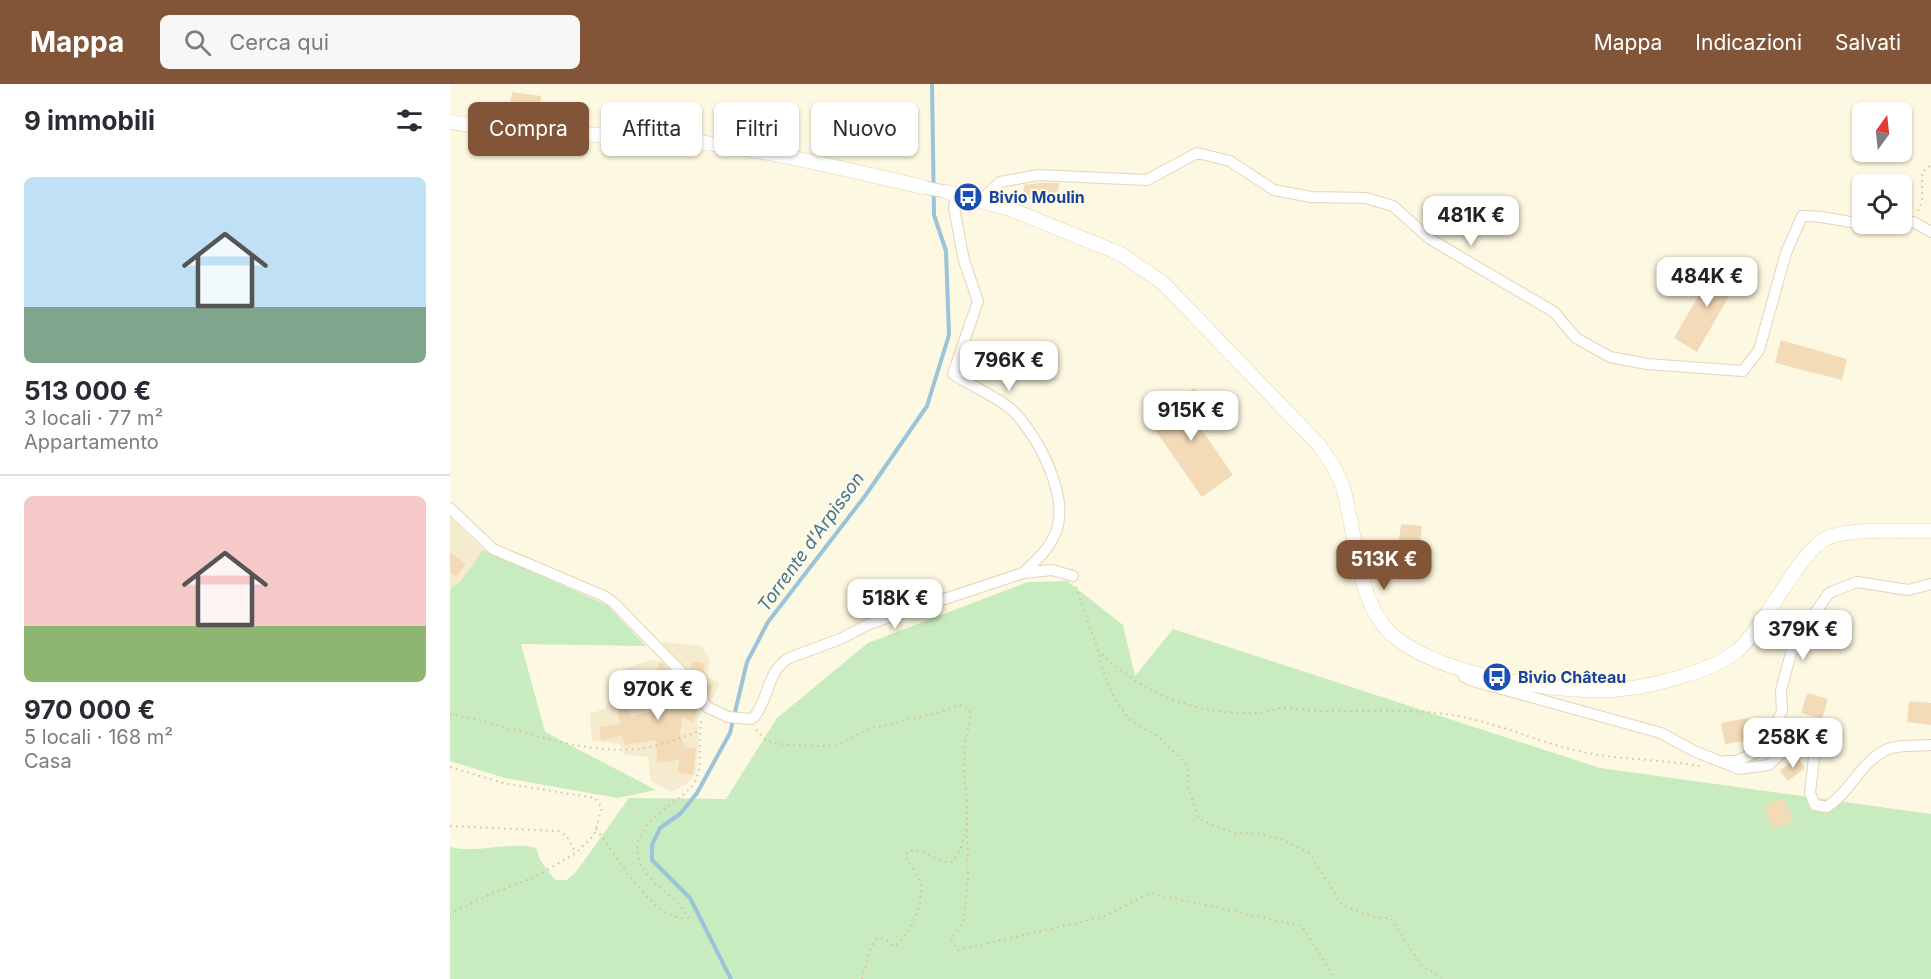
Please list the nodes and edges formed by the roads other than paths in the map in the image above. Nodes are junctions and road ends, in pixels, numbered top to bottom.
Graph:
1 (450, 122) edge
2 (923, 187) joint
3 (951, 193) junction
4 (981, 200) junction
5 (1852, 221) edge
6 (1912, 222) edge
7 (1931, 232) edge
8 (450, 508) edge
9 (1931, 531) edge
10 (1023, 573) junction
11 (1072, 576) road end
12 (1931, 584) edge
13 (1463, 670) junction
14 (1931, 745) edge
15 (1716, 760) junction

1 - 2 main road
2 - 3 street
3 - 4 main road
3 - 10 street
4 - 5 street
4 - 13 main road
6 - 7 street
8 - 10 street
9 - 13 main road
10 - 11 street
12 - 15 street
13 - 15 street
14 - 15 street

